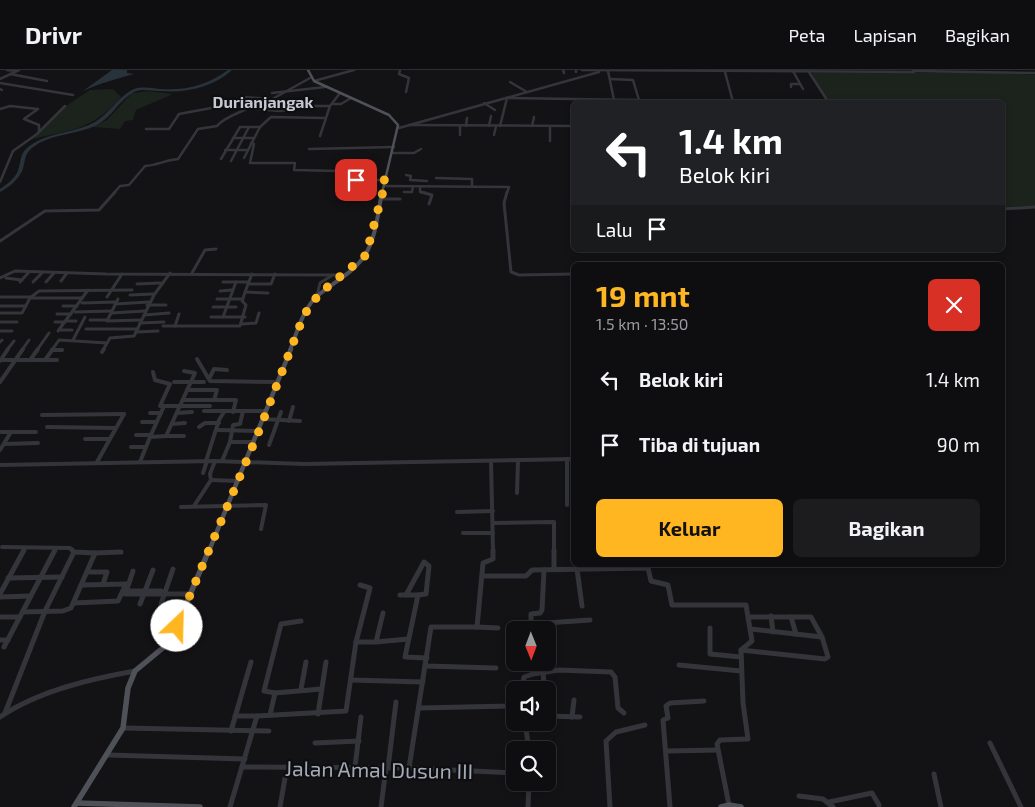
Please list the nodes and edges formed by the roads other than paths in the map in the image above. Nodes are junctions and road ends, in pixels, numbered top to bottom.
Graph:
1 (7, 70) edge
2 (308, 70) edge
3 (354, 70) edge
4 (400, 70) edge
5 (582, 70) edge
6 (595, 70) edge
7 (609, 70) edge
8 (623, 70) edge
9 (650, 70) edge
10 (17, 71) edge
11 (668, 71) edge
12 (701, 71) edge
13 (718, 71) edge
14 (793, 71) edge
15 (913, 71) edge
16 (726, 72) junction
17 (798, 72) junction
18 (809, 72) junction
19 (1028, 72) edge
20 (10, 74) junction
21 (1035, 74) edge
22 (310, 78) junction
23 (802, 78) dead end
24 (0, 79) edge
25 (573, 79) junction
26 (610, 79) junction
27 (46, 81) dead end
28 (314, 81) junction
29 (510, 82) dead end
30 (574, 83) dead end
31 (800, 84) junction
32 (325, 87) junction
33 (791, 87) dead end
34 (803, 89) dead end
35 (406, 92) dead end
36 (527, 92) junction
37 (272, 93) dead end
38 (282, 93) junction
39 (340, 94) junction
40 (73, 95) dead end
41 (242, 97) dead end
42 (351, 98) junction
43 (502, 98) junction
44 (507, 98) junction
45 (270, 99) junction
46 (574, 100) edge
47 (614, 100) edge
48 (639, 100) edge
49 (733, 100) edge
50 (827, 100) edge
51 (484, 103) junction
52 (333, 104) junction
53 (65, 106) dead end
54 (330, 106) junction
55 (0, 109) edge
56 (249, 109) junction
57 (495, 110) dead end
58 (491, 116) dead end
59 (534, 117) dead end
60 (324, 118) junction
61 (467, 118) dead end
62 (481, 121) dead end
63 (406, 125) junction
64 (460, 126) junction
65 (466, 126) junction
66 (480, 126) junction
67 (489, 126) junction
68 (498, 126) junction
69 (532, 126) junction
70 (550, 126) junction
71 (571, 126) edge
72 (249, 127) junction
73 (260, 127) junction
74 (399, 128) junction
75 (146, 129) dead end
76 (40, 131) junction
77 (460, 135) dead end
78 (494, 135) dead end
79 (320, 136) dead end
80 (233, 138) junction
81 (243, 138) junction
82 (254, 138) junction
83 (550, 141) dead end
84 (251, 143) junction
85 (394, 147) junction
86 (309, 149) dead end
87 (226, 150) junction
88 (236, 150) junction
89 (248, 150) junction
90 (421, 150) dead end
91 (392, 153) junction
92 (244, 158) dead end
93 (221, 159) dead end
94 (231, 161) dead end
95 (406, 175) dead end
96 (436, 178) dead end
97 (386, 180) junction
98 (417, 180) junction
99 (427, 181) dead end
100 (0, 182) edge
101 (384, 186) junction
102 (414, 186) junction
103 (420, 186) junction
104 (472, 186) junction
105 (404, 192) dead end
106 (400, 199) dead end
107 (381, 200) junction
108 (429, 204) dead end
109 (1035, 207) edge
110 (1005, 209) edge
111 (0, 241) edge
112 (216, 249) dead end
113 (29, 272) junction
114 (42, 273) junction
115 (54, 273) junction
116 (67, 273) junction
117 (192, 273) junction
118 (122, 274) junction
119 (170, 274) junction
120 (252, 274) junction
121 (275, 274) junction
122 (571, 274) edge
123 (335, 275) junction
124 (342, 275) junction
125 (2, 277) edge
126 (61, 281) dead end
127 (33, 282) dead end
128 (46, 282) dead end
129 (223, 282) dead end
130 (236, 282) junction
131 (160, 283) junction
132 (249, 283) junction
133 (137, 284) dead end
134 (271, 284) junction
135 (88, 290) junction
136 (99, 290) junction
137 (110, 290) junction
138 (123, 290) junction
139 (132, 290) dead end
140 (220, 290) dead end
141 (232, 290) junction
142 (245, 292) junction
143 (153, 294) junction
144 (130, 295) dead end
145 (95, 296) dead end
146 (107, 296) dead end
147 (317, 296) junction
148 (0, 297) edge
149 (31, 297) junction
150 (217, 298) dead end
151 (229, 298) junction
152 (242, 299) junction
153 (82, 300) junction
154 (117, 300) junction
155 (148, 304) junction
156 (166, 305) dead end
157 (0, 306) edge
158 (26, 306) junction
159 (64, 306) dead end
160 (76, 306) junction
161 (213, 307) dead end
162 (225, 307) junction
163 (236, 307) dead end
164 (112, 312) junction
165 (169, 312) dead end
166 (0, 313) edge
167 (73, 313) junction
168 (144, 313) junction
169 (259, 313) dead end
170 (57, 314) dead end
171 (179, 314) dead end
172 (223, 316) junction
173 (245, 316) junction
174 (85, 317) dead end
175 (211, 317) dead end
176 (90, 320) dead end
177 (108, 320) junction
178 (65, 321) junction
179 (76, 321) dead end
180 (141, 321) junction
181 (0, 322) edge
182 (17, 322) dead end
183 (55, 322) dead end
184 (164, 324) joint
185 (242, 324) junction
186 (175, 326) junction
187 (86, 329) dead end
188 (72, 330) dead end
189 (137, 330) junction
190 (158, 330) dead end
191 (0, 331) edge
192 (12, 331) dead end
193 (50, 333) dead end
194 (29, 340) dead end
195 (73, 340) junction
196 (14, 341) dead end
197 (107, 343) junction
198 (52, 350) junction
199 (62, 350) dead end
200 (102, 352) dead end
201 (197, 359) dead end
202 (0, 360) edge
203 (15, 360) junction
204 (30, 360) junction
205 (45, 360) junction
206 (57, 360) dead end
207 (227, 370) dead end
208 (153, 372) dead end
209 (184, 372) dead end
210 (209, 379) junction
211 (0, 382) edge
212 (174, 382) dead end
213 (190, 382) junction
214 (204, 382) dead end
215 (277, 382) junction
216 (188, 390) junction
217 (183, 400) junction
218 (214, 400) junction
219 (164, 406) junction
220 (180, 406) junction
221 (210, 406) dead end
222 (293, 407) dead end
223 (243, 411) junction
224 (161, 412) junction
225 (192, 412) dead end
226 (204, 412) dead end
227 (224, 412) junction
228 (233, 412) junction
229 (266, 412) junction
230 (281, 412) dead end
231 (150, 413) dead end
232 (177, 413) junction
233 (42, 415) dead end
234 (263, 420) junction
235 (277, 420) junction
236 (289, 421) junction
237 (300, 421) dead end
238 (142, 422) dead end
239 (156, 422) junction
240 (186, 423) dead end
241 (219, 423) junction
242 (172, 424) junction
243 (47, 427) dead end
244 (199, 427) dead end
245 (115, 428) junction
246 (218, 430) junction
247 (231, 431) junction
248 (259, 431) junction
249 (0, 432) edge
250 (11, 432) junction
251 (36, 432) dead end
252 (136, 435) dead end
253 (151, 436) junction
254 (166, 436) junction
255 (184, 436) dead end
256 (85, 439) dead end
257 (109, 439) junction
258 (230, 442) junction
259 (254, 442) junction
260 (38, 443) dead end
261 (4, 444) junction
262 (270, 445) dead end
263 (131, 447) dead end
264 (145, 447) junction
265 (0, 450) edge
266 (567, 459) junction
267 (571, 459) edge
268 (518, 460) junction
269 (206, 461) junction
270 (215, 461) junction
271 (491, 461) junction
272 (97, 462) junction
273 (140, 462) junction
274 (222, 462) junction
275 (246, 463) junction
276 (0, 465) edge
277 (202, 474) dead end
278 (567, 476) junction
279 (571, 476) edge
280 (211, 480) junction
281 (238, 481) junction
282 (517, 493) dead end
283 (567, 505) dead end
284 (181, 506) dead end
285 (194, 506) junction
286 (227, 506) junction
287 (493, 511) junction
288 (457, 512) dead end
289 (493, 523) junction
290 (262, 529) dead end
291 (463, 533) dead end
292 (493, 533) junction
293 (2, 547) dead end
294 (25, 548) junction
295 (55, 549) junction
296 (74, 552) junction
297 (121, 552) dead end
298 (95, 553) junction
299 (578, 568) edge
300 (554, 569) junction
301 (154, 570) dead end
302 (173, 570) dead end
303 (544, 570) junction
304 (133, 571) dead end
305 (87, 572) junction
306 (483, 576) junction
307 (40, 577) junction
308 (62, 577) junction
309 (8, 578) junction
310 (103, 584) junction
311 (82, 585) junction
312 (360, 585) dead end
313 (125, 592) junction
314 (145, 592) junction
315 (166, 592) junction
316 (192, 592) junction
317 (418, 595) junction
318 (0, 596) edge
319 (30, 596) junction
320 (122, 600) dead end
321 (74, 603) junction
322 (140, 604) dead end
323 (161, 604) dead end
324 (582, 606) dead end
325 (45, 611) junction
326 (24, 612) junction
327 (383, 613) dead end
328 (771, 616) junction
329 (0, 617) edge
330 (20, 617) junction
331 (749, 617) junction
332 (791, 617) junction
333 (590, 620) dead end
334 (301, 621) dead end
335 (531, 621) edge
336 (556, 624) edge
337 (477, 627) junction
338 (498, 628) dead end
339 (710, 628) dead end
340 (751, 629) junction
341 (773, 632) junction
342 (796, 634) junction
343 (822, 637) junction
344 (408, 639) junction
345 (0, 640) edge
346 (8, 640) junction
347 (356, 642) junction
348 (376, 642) junction
349 (4, 647) dead end
350 (741, 650) junction
351 (741, 657) junction
352 (427, 658) junction
353 (251, 662) dead end
354 (306, 662) dead end
355 (326, 662) dead end
356 (679, 665) dead end
357 (425, 666) junction
358 (496, 668) dead end
359 (135, 671) junction
360 (741, 671) junction
361 (543, 672) junction
362 (533, 674) joint
363 (351, 680) junction
364 (523, 681) edge
365 (544, 681) edge
366 (423, 682) junction
367 (301, 689) junction
368 (321, 689) junction
369 (275, 693) junction
370 (574, 700) dead end
371 (704, 701) dead end
372 (396, 702) dead end
373 (506, 706) edge
374 (419, 708) junction
375 (624, 713) dead end
376 (318, 714) junction
377 (2, 715) edge
378 (270, 715) junction
379 (235, 716) junction
380 (256, 716) junction
381 (556, 716) edge
382 (361, 717) dead end
383 (572, 717) junction
384 (580, 717) dead end
385 (645, 725) dead end
386 (123, 728) junction
387 (231, 731) junction
388 (253, 731) junction
389 (269, 731) dead end
390 (359, 741) junction
391 (316, 743) dead end
392 (990, 743) dead end
393 (718, 750) junction
394 (667, 751) junction
395 (108, 755) junction
396 (245, 759) junction
397 (242, 767) junction
398 (355, 767) junction
399 (387, 768) junction
400 (410, 768) junction
401 (506, 773) edge
402 (934, 774) dead end
403 (285, 778) dead end
404 (529, 791) edge
405 (799, 796) dead end
406 (76, 805) edge
407 (831, 805) edge
408 (879, 805) dead end
409 (725, 806) edge
410 (200, 807) edge
411 (230, 807) edge
412 (280, 807) edge
413 (382, 807) edge
414 (528, 807) edge
415 (610, 807) edge
416 (670, 807) edge
417 (741, 807) edge
418 (941, 807) edge
419 (1021, 807) edge

1 - 10 street
2 - 22 main road
3 - 28 street
4 - 35 street
5 - 6 street
6 - 7 street
7 - 8 street
7 - 25 street
7 - 26 street
8 - 9 street
9 - 11 street
10 - 20 street
11 - 12 street
12 - 13 street
13 - 16 street
14 - 16 street
14 - 17 street
14 - 31 street
15 - 18 street
15 - 19 street
16 - 49 street
17 - 18 street
17 - 23 street
18 - 50 street
19 - 21 street
20 - 24 street
20 - 27 street
22 - 28 main road
22 - 38 street
24 - 40 street
25 - 30 street
25 - 36 street
26 - 47 street
26 - 48 street
28 - 32 main road
29 - 36 street
31 - 33 street
31 - 34 street
32 - 38 street
32 - 39 main road
36 - 43 street
37 - 38 street
38 - 45 street
39 - 42 main road
39 - 52 street
41 - 45 street
42 - 52 street
42 - 74 main road
43 - 44 street
43 - 51 street
44 - 46 street
44 - 68 street
45 - 56 street
51 - 57 street
51 - 63 street
52 - 54 street
53 - 76 street
54 - 56 street
54 - 60 street
55 - 76 street
56 - 75 street
56 - 111 street
58 - 67 street
59 - 69 street
60 - 73 street
60 - 79 street
61 - 65 street
62 - 66 street
63 - 64 street
63 - 74 street
64 - 65 street
64 - 77 street
65 - 66 street
66 - 67 street
67 - 68 street
68 - 69 street
68 - 78 street
69 - 70 street
70 - 71 street
70 - 83 street
72 - 73 street
72 - 80 street
72 - 81 street
73 - 82 street
74 - 85 main road
76 - 100 street
80 - 81 street
80 - 87 street
81 - 82 street
81 - 88 street
82 - 84 street
84 - 89 street
84 - 97 street
85 - 86 street
85 - 91 main road
87 - 88 street
87 - 93 street
88 - 89 street
88 - 94 street
89 - 92 street
90 - 91 street
91 - 97 main road
95 - 98 street
96 - 104 street
97 - 101 main road
98 - 99 street
98 - 102 street
101 - 102 street
101 - 107 main road
102 - 103 street
102 - 105 street
103 - 104 street
103 - 108 street
104 - 122 street
106 - 107 street
107 - 124 main road
109 - 110 street
112 - 117 street
113 - 114 street
113 - 125 street
113 - 125 street
114 - 115 street
114 - 127 street
115 - 116 street
115 - 128 street
116 - 118 street
116 - 126 street
117 - 119 street
117 - 120 street
118 - 119 street
118 - 137 street
119 - 131 street
120 - 121 street
120 - 132 street
121 - 123 street
121 - 134 street
123 - 124 street
123 - 147 street
124 - 147 main road
129 - 130 street
130 - 132 street
130 - 141 street
131 - 133 street
131 - 143 street
132 - 134 street
132 - 142 street
134 - 142 street
135 - 136 street
135 - 149 street
135 - 153 street
136 - 137 street
136 - 145 street
137 - 138 street
137 - 146 street
138 - 139 street
138 - 154 street
140 - 141 street
141 - 151 street
142 - 152 street
143 - 144 street
143 - 155 street
147 - 215 main road
148 - 149 street
149 - 153 street
149 - 158 street
150 - 151 street
151 - 152 street
151 - 162 street
152 - 173 street
153 - 154 street
153 - 160 street
154 - 155 street
154 - 164 street
155 - 156 street
155 - 168 street
157 - 158 street
158 - 166 street
159 - 160 street
160 - 167 street
161 - 162 street
162 - 163 street
162 - 172 street
164 - 167 street
164 - 168 street
164 - 177 street
165 - 168 street
167 - 170 street
167 - 178 street
168 - 180 street
169 - 185 street
171 - 186 street
172 - 173 street
172 - 175 street
173 - 185 street
174 - 195 street
176 - 177 street
177 - 180 street
178 - 179 street
178 - 183 street
178 - 188 street
180 - 184 street
180 - 189 street
181 - 182 street
184 - 186 street
185 - 186 street
187 - 189 street
189 - 190 street
189 - 197 street
191 - 192 street
193 - 204 street
194 - 203 street
195 - 197 street
195 - 198 street
196 - 202 street
197 - 200 street
198 - 199 street
198 - 205 street
201 - 210 street
202 - 203 street
203 - 204 street
203 - 211 street
204 - 205 street
205 - 206 street
207 - 210 street
208 - 219 street
209 - 213 street
210 - 215 street
212 - 213 street
213 - 214 street
213 - 216 street
215 - 229 main road
216 - 217 street
216 - 218 street
217 - 218 street
217 - 220 street
218 - 228 street
219 - 220 street
219 - 224 street
220 - 221 street
220 - 232 street
222 - 236 street
223 - 228 street
223 - 229 street
223 - 247 street
224 - 231 street
224 - 239 street
225 - 232 street
226 - 227 street
227 - 228 street
227 - 241 street
229 - 234 main road
230 - 235 street
232 - 242 street
233 - 245 street
234 - 235 street
234 - 248 main road
235 - 236 street
235 - 262 street
236 - 237 street
238 - 239 street
239 - 253 street
240 - 242 street
241 - 244 street
241 - 246 street
242 - 254 street
243 - 245 street
245 - 257 street
246 - 247 street
246 - 269 street
247 - 248 street
247 - 258 street
248 - 259 main road
249 - 250 street
250 - 251 street
250 - 261 street
252 - 253 street
253 - 254 street
253 - 264 street
254 - 255 street
256 - 257 street
257 - 272 street
258 - 259 street
258 - 274 street
259 - 275 main road
260 - 261 street
261 - 265 street
263 - 264 street
264 - 273 street
266 - 267 street
266 - 268 street
266 - 278 street
268 - 271 street
268 - 282 street
269 - 270 street
269 - 273 street
269 - 277 street
270 - 274 street
270 - 280 street
271 - 275 street
271 - 287 street
272 - 273 street
272 - 276 street
274 - 275 street
275 - 281 main road
278 - 279 street
278 - 283 street
280 - 281 street
280 - 285 street
281 - 286 main road
284 - 285 street
285 - 286 street
286 - 290 street
286 - 316 main road
287 - 288 street
287 - 289 street
289 - 292 street
289 - 300 street
291 - 292 street
292 - 306 street
293 - 294 street
294 - 295 street
294 - 309 street
295 - 296 street
295 - 307 street
296 - 298 street
296 - 308 street
297 - 298 street
298 - 305 street
299 - 300 street
299 - 324 street
299 - 331 street
300 - 303 street
301 - 314 street
302 - 315 street
303 - 306 street
303 - 335 street
304 - 313 street
305 - 310 street
305 - 311 street
306 - 337 street
307 - 308 street
307 - 309 street
307 - 319 street
308 - 325 street
309 - 318 street
310 - 311 street
310 - 321 street
311 - 321 street
312 - 347 street
313 - 314 street
313 - 320 street
314 - 315 street
314 - 322 street
315 - 316 street
315 - 323 street
316 - 359 main road
317 - 317 street
317 - 344 street
318 - 319 street
319 - 326 street
321 - 325 street
325 - 326 street
325 - 377 street
326 - 330 street
327 - 348 street
328 - 331 street
328 - 332 street
328 - 341 street
329 - 330 street
330 - 346 street
331 - 340 street
332 - 342 street
332 - 343 street
333 - 336 street
334 - 369 street
337 - 338 street
337 - 352 street
339 - 351 street
340 - 341 street
340 - 350 street
341 - 342 street
342 - 343 street
343 - 350 street
344 - 348 street
344 - 352 street
345 - 346 street
346 - 349 street
347 - 348 street
347 - 363 street
350 - 351 street
351 - 360 street
352 - 357 street
353 - 379 street
354 - 367 street
355 - 368 street
356 - 360 street
357 - 358 street
357 - 366 street
359 - 377 street
359 - 386 main road
360 - 393 street
361 - 362 street
361 - 365 street
361 - 375 street
362 - 364 street
363 - 366 street
363 - 376 street
366 - 374 street
367 - 368 street
367 - 369 street
368 - 376 street
369 - 378 street
370 - 383 street
371 - 394 street
372 - 399 street
373 - 374 street
374 - 400 street
376 - 378 street
378 - 380 street
379 - 380 street
379 - 387 street
380 - 388 street
381 - 383 street
382 - 390 street
383 - 384 street
385 - 415 street
386 - 387 street
386 - 395 main road
387 - 388 street
388 - 389 street
388 - 396 street
390 - 391 street
390 - 398 street
392 - 419 street
393 - 394 street
393 - 409 street
394 - 416 street
395 - 396 street
395 - 406 main road
396 - 397 street
397 - 398 street, Jalan Amal Dusun III
397 - 411 street
398 - 399 street, Jalan Amal Dusun III
399 - 400 street, Jalan Amal Dusun III
399 - 413 street
400 - 401 street, Jalan Amal Dusun III
402 - 418 street
403 - 412 street
404 - 414 street
405 - 407 street
406 - 410 main road
407 - 408 street
409 - 417 main road

